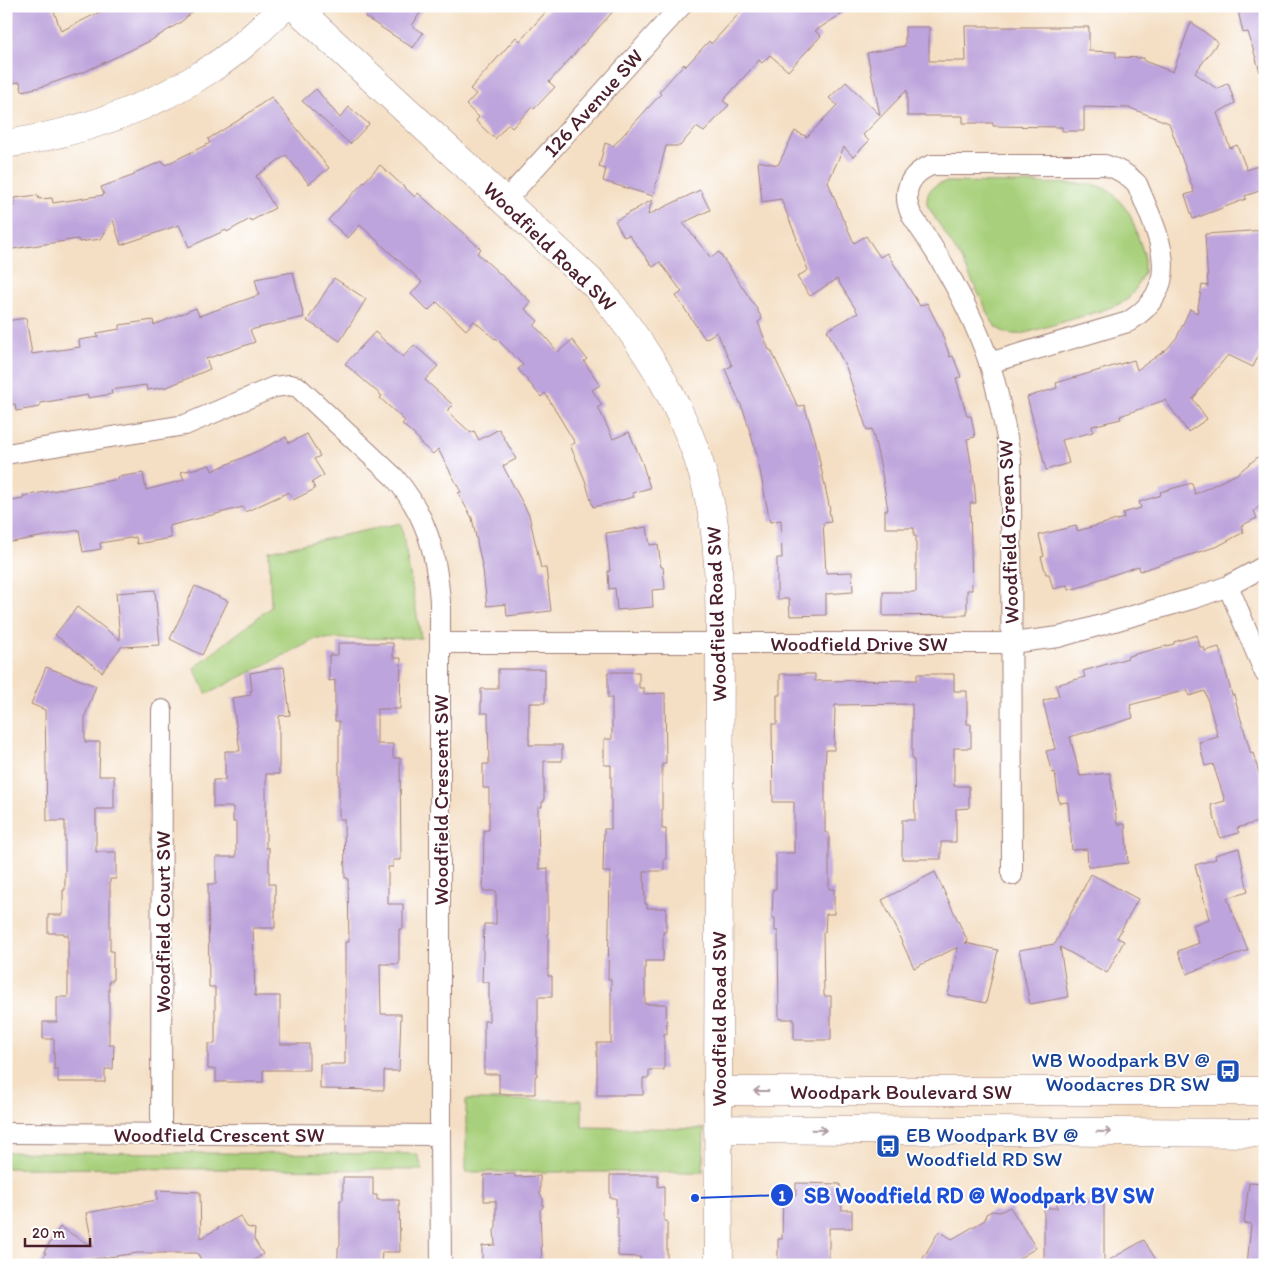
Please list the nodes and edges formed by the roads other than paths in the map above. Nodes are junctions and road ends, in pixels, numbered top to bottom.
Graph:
1 (285, 6) edge
2 (294, 6) edge
3 (681, 6) edge
4 (6, 144) edge
5 (505, 200) junction
6 (989, 362) junction
7 (6, 454) edge
8 (1265, 566) edge
9 (1228, 586) junction
10 (720, 642) junction
11 (440, 643) junction
12 (1011, 643) junction
13 (1265, 673) edge
14 (162, 710) dead end
15 (1012, 874) dead end
16 (1265, 1091) edge
17 (718, 1092) junction
18 (718, 1129) junction
19 (6, 1133) edge
20 (161, 1134) junction
21 (440, 1135) junction
22 (1261, 1136) edge
23 (441, 1265) edge
24 (719, 1265) edge

1 - 4 street
2 - 5 street, Woodfield Road SW
3 - 5 street, 126 Avenue SW
5 - 10 street, Woodfield Road SW
6 - 6 street, Woodfield Green SW
6 - 12 street, Woodfield Green SW
7 - 11 street, Woodfield Crescent SW
8 - 9 street, Woodfield Drive SW
9 - 12 street, Woodfield Drive SW
9 - 13 street
10 - 11 street, Woodfield Drive SW
10 - 12 street, Woodfield Drive SW
10 - 17 street, Woodfield Road SW
11 - 21 street, Woodfield Crescent SW
12 - 15 street, Woodfield Green SW
14 - 20 street, Woodfield Court SW
16 -> 17 street, Woodpark Boulevard SW
17 - 18 street, Woodfield Road SW
18 -> 22 street, Woodpark Boulevard SW
18 - 24 street, Woodfield Road SW
19 - 20 street, Woodfield Crescent SW
20 - 21 street, Woodfield Crescent SW
21 - 23 street

